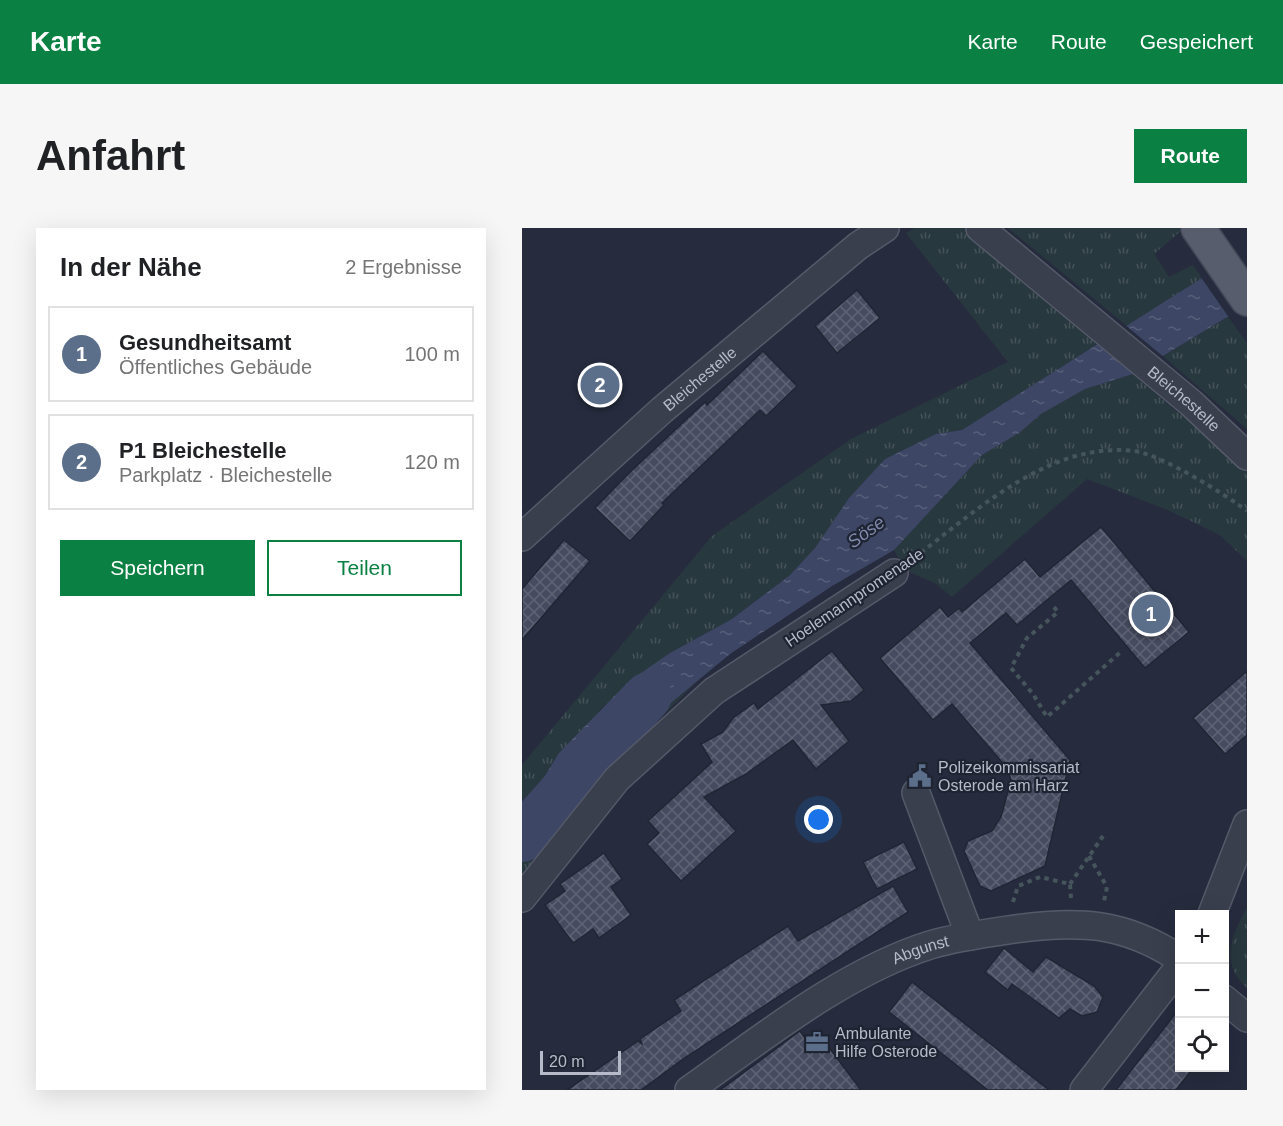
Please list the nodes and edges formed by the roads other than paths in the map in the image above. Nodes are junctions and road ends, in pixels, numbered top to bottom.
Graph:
1 (885, 228) edge
2 (980, 228) edge
3 (1198, 228) edge
4 (1247, 299) edge
5 (1247, 456) edge
6 (522, 537) edge
7 (894, 573) road end
8 (916, 793) dead end
9 (1247, 824) edge
10 (522, 898) edge
11 (1214, 910) edge
12 (970, 936) junction
13 (1175, 957) edge
14 (1175, 971) edge
15 (1229, 1003) edge
16 (1247, 1018) edge
17 (688, 1090) edge
18 (1084, 1090) edge

1 - 6 street, Bleichestelle
2 - 5 street, Bleichestelle
3 - 4 main road
7 - 10 street, Hoelemannpromenade
8 - 12 street
9 - 11 street
12 - 13 street, Abgunst
12 - 17 street, Abgunst
14 - 18 street
15 - 16 street

